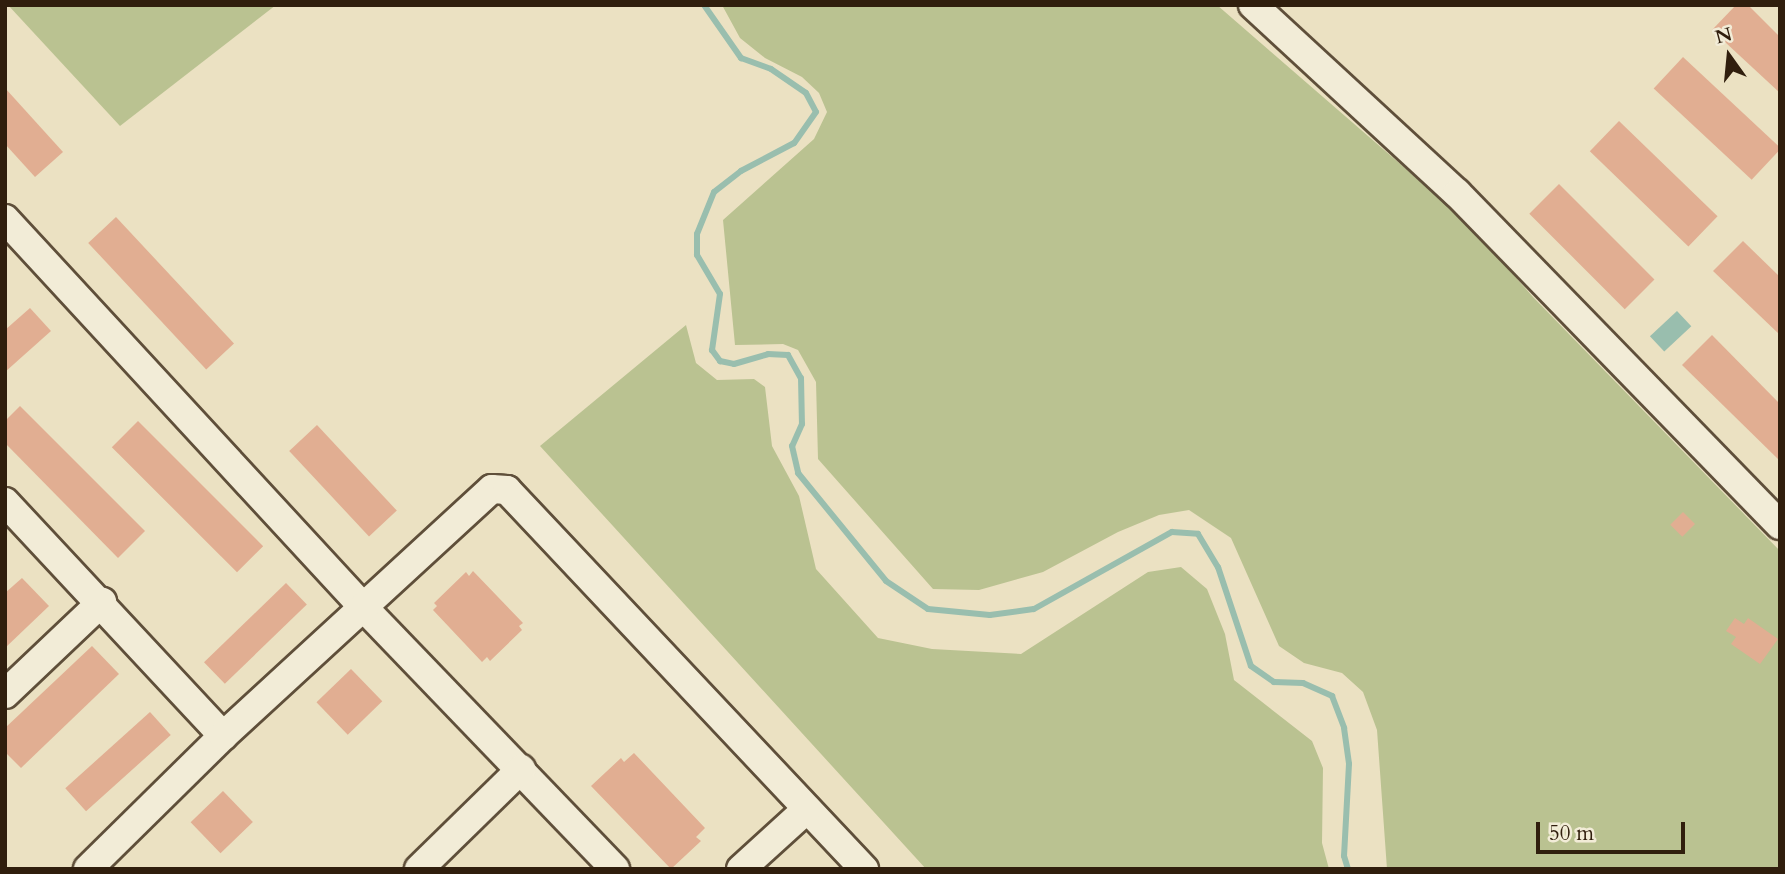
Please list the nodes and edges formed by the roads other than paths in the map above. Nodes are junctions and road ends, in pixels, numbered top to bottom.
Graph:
1 (1254, 5) edge
2 (6, 221) edge
3 (5, 502) edge
4 (1780, 525) edge
5 (102, 602) junction
6 (364, 608) junction
7 (5, 694) edge
8 (223, 736) junction
9 (520, 768) junction
10 (807, 809) junction
11 (88, 869) edge
12 (419, 869) edge
13 (615, 869) edge
14 (741, 869) edge
15 (864, 869) edge

1 - 4 street
2 - 6 street
3 - 5 street
5 - 7 street
5 - 8 street
6 - 8 street
6 - 9 street
6 - 10 street
8 - 11 street
9 - 12 street
9 - 13 street
10 - 14 street
10 - 15 street

